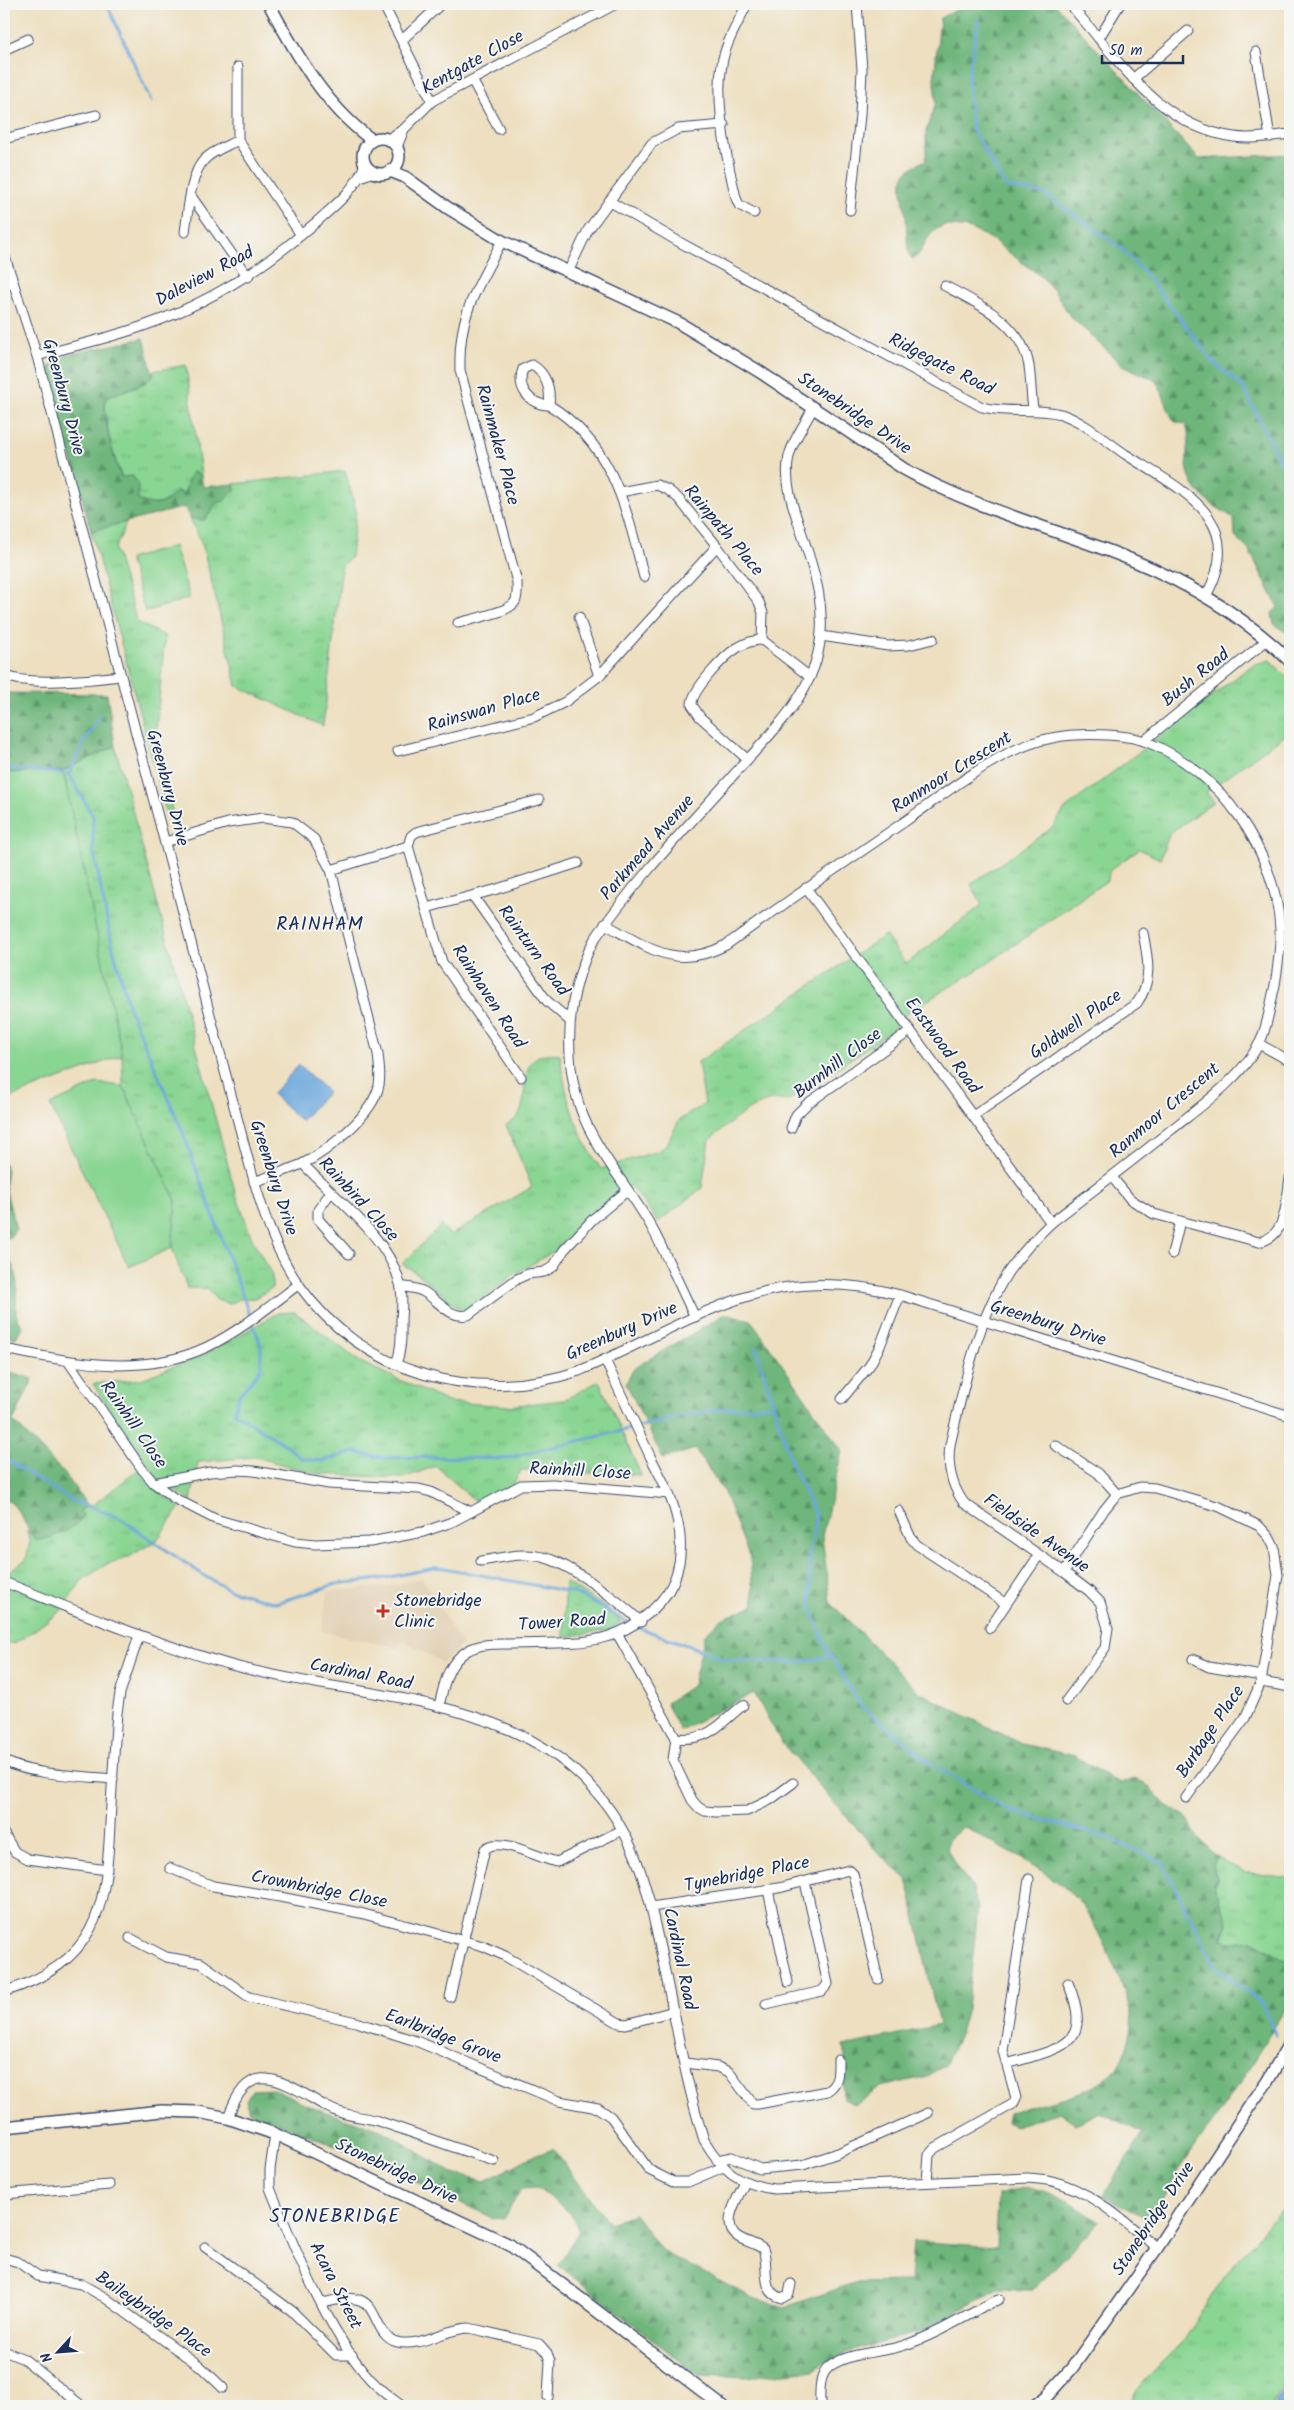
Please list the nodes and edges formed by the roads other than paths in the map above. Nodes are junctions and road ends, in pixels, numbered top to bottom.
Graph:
1 (269, 4) edge
2 (383, 4) edge
3 (441, 4) edge
4 (616, 4) edge
5 (746, 4) edge
6 (857, 4) edge
7 (1070, 4) edge
8 (1120, 4) edge
9 (1188, 31) dead end
10 (1099, 38) junction
11 (28, 39) dead end
12 (402, 40) junction
13 (4, 50) edge
14 (1256, 52) dead end
15 (238, 67) dead end
16 (1133, 79) junction
17 (472, 80) junction
18 (432, 100) junction
19 (96, 115) dead end
20 (724, 125) junction
21 (499, 128) dead end
22 (1290, 134) edge
23 (1270, 137) junction
24 (4, 139) edge
25 (238, 140) junction
26 (392, 143) junction
27 (368, 144) junction
28 (393, 167) junction
29 (369, 168) junction
30 (190, 196) junction
31 (609, 201) junction
32 (850, 210) dead end
33 (754, 213) dead end
34 (185, 232) dead end
35 (301, 235) junction
36 (502, 241) junction
37 (4, 254) edge
38 (568, 272) junction
39 (248, 277) junction
40 (14, 281) junction
41 (945, 286) dead end
42 (4, 288) edge
43 (37, 356) junction
44 (549, 405) junction
45 (813, 408) junction
46 (1033, 409) junction
47 (620, 492) junction
48 (717, 546) junction
49 (644, 577) dead end
50 (1206, 596) junction
51 (580, 617) dead end
52 (458, 623) dead end
53 (821, 636) junction
54 (932, 639) dead end
55 (762, 640) junction
56 (1267, 640) junction
57 (1290, 661) edge
58 (4, 674) edge
59 (120, 676) junction
60 (599, 676) junction
61 (810, 677) junction
62 (1144, 741) junction
63 (398, 752) dead end
64 (748, 759) junction
65 (538, 800) dead end
66 (165, 842) junction
67 (408, 846) junction
68 (578, 863) dead end
69 (331, 870) junction
70 (806, 888) junction
71 (473, 896) junction
72 (426, 908) junction
73 (605, 924) junction
74 (1142, 933) dead end
75 (570, 1021) junction
76 (910, 1031) junction
77 (1260, 1044) junction
78 (1290, 1061) edge
79 (521, 1078) dead end
80 (973, 1116) junction
81 (791, 1128) dead end
82 (303, 1164) junction
83 (1112, 1177) junction
84 (1290, 1178) edge
85 (254, 1182) junction
86 (628, 1190) junction
87 (331, 1192) junction
88 (1180, 1221) junction
89 (1051, 1223) junction
90 (349, 1254) dead end
91 (1172, 1254) dead end
92 (298, 1284) junction
93 (401, 1286) junction
94 (900, 1294) junction
95 (695, 1317) junction
96 (984, 1321) junction
97 (4, 1350) edge
98 (605, 1360) junction
99 (68, 1361) junction
100 (396, 1364) junction
101 (842, 1399) dead end
102 (1290, 1416) edge
103 (1055, 1445) dead end
104 (154, 1483) junction
105 (669, 1494) junction
106 (1118, 1494) junction
107 (899, 1511) dead end
108 (471, 1512) junction
109 (1039, 1555) junction
110 (481, 1561) dead end
111 (1064, 1572) junction
112 (4, 1582) edge
113 (1006, 1602) junction
114 (641, 1622) junction
115 (990, 1628) dead end
116 (618, 1635) junction
117 (139, 1636) junction
118 (1193, 1658) dead end
119 (1262, 1679) junction
120 (1290, 1686) edge
121 (1066, 1702) dead end
122 (743, 1705) dead end
123 (439, 1706) junction
124 (676, 1738) junction
125 (4, 1760) edge
126 (113, 1779) junction
127 (793, 1783) dead end
128 (1186, 1798) dead end
129 (622, 1830) junction
130 (4, 1834) edge
131 (170, 1868) dead end
132 (107, 1870) junction
133 (1029, 1879) dead end
134 (805, 1882) junction
135 (768, 1890) junction
136 (651, 1907) junction
137 (130, 1938) dead end
138 (464, 1940) junction
139 (878, 1979) dead end
140 (788, 1982) dead end
141 (1068, 1983) dead end
142 (4, 1992) edge
143 (450, 1997) dead end
144 (766, 2004) dead end
145 (674, 2011) junction
146 (1290, 2042) edge
147 (838, 2060) dead end
148 (686, 2063) junction
149 (1007, 2064) junction
150 (928, 2113) dead end
151 (228, 2118) junction
152 (4, 2127) edge
153 (275, 2134) junction
154 (494, 2161) dead end
155 (720, 2164) junction
156 (745, 2182) junction
157 (927, 2182) junction
158 (109, 2186) dead end
159 (4, 2194) edge
160 (205, 2247) dead end
161 (1157, 2248) junction
162 (4, 2258) edge
163 (791, 2284) dead end
164 (999, 2299) dead end
165 (322, 2304) junction
166 (4, 2351) edge
167 (352, 2355) junction
168 (223, 2388) dead end
169 (548, 2397) dead end
170 (82, 2406) edge
171 (402, 2406) edge
172 (722, 2406) edge
173 (820, 2406) edge
174 (1034, 2406) edge

1 - 27 street
2 - 12 street
3 - 12 street
4 - 17 street, Kentgate Close
5 - 20 street
6 - 32 street
7 - 10 street
8 - 10 street
9 - 16 street
10 - 16 street
11 - 13 street
12 - 18 street
14 - 23 street
15 - 25 street
16 - 23 street
17 - 18 street, Kentgate Close
17 - 21 street
18 - 26 street, Kentgate Close
19 - 24 street
20 - 31 street
20 - 33 street
22 - 23 street
25 - 30 street
25 - 35 street
26 - 27 street
26 - 28 street
27 - 29 street
28 - 29 street
28 - 36 street, Stonebridge Drive
29 - 35 street, Daleview Road
30 - 34 street
30 - 39 street
31 - 38 street
31 - 46 street, Ridgegate Road
35 - 39 street, Daleview Road
36 - 38 street, Stonebridge Drive
36 - 52 street, Rainmaker Place
37 - 40 street, Greenbury Drive
38 - 45 street, Stonebridge Drive
39 - 43 street, Daleview Road
40 - 42 street
40 - 43 street, Greenbury Drive
41 - 46 street
43 - 59 street, Greenbury Drive
44 - 44 street
44 - 47 street
45 - 50 street, Stonebridge Drive
45 - 53 street, Parkmead Avenue
46 - 50 street, Ridgegate Road
47 - 48 street, Rainpath Place
47 - 49 street
48 - 55 street, Rainpath Place
48 - 60 street, Rainswan Place
50 - 56 street, Stonebridge Drive
51 - 60 street
53 - 54 street
53 - 61 street, Parkmead Avenue
55 - 61 street
55 - 64 street
56 - 57 street, Stonebridge Drive
56 - 62 street, Bush Road
58 - 59 street
59 - 66 street, Greenbury Drive
60 - 63 street, Rainswan Place
61 - 64 street, Parkmead Avenue
62 - 70 street, Ranmoor Crescent
62 - 77 street, Ranmoor Crescent
64 - 73 street, Parkmead Avenue
65 - 67 street
66 - 69 street
66 - 85 street, Greenbury Drive
67 - 69 street
67 - 72 street, Rainhaven Road
68 - 71 street, Rainturn Road
69 - 82 street
70 - 73 street, Ranmoor Crescent
70 - 76 street, Eastwood Road
71 - 72 street, Rainturn Road
71 - 75 street, Rainturn Road
72 - 79 street, Rainhaven Road
73 - 75 street, Parkmead Avenue
74 - 80 street, Goldwell Place
75 - 86 street, Parkmead Avenue
76 - 80 street, Eastwood Road
76 - 81 street, Burnhill Close
77 - 78 street
77 - 83 street, Ranmoor Crescent
80 - 89 street, Eastwood Road
82 - 85 street
82 - 87 street, Rainbird Close
83 - 88 street
83 - 89 street, Ranmoor Crescent
84 - 88 street
85 - 92 street, Greenbury Drive
86 - 93 street
86 - 95 street, Parkmead Avenue
87 - 90 street
87 - 93 street, Rainbird Close
88 - 91 street
89 - 96 street, Ranmoor Crescent
92 - 99 street
92 - 100 street, Greenbury Drive
93 - 100 street, Rainbird Close
94 - 95 street, Greenbury Drive
94 - 96 street, Greenbury Drive
94 - 101 street
95 - 98 street, Greenbury Drive
96 - 102 street, Greenbury Drive
96 - 109 street, Fieldside Avenue
97 - 99 street
98 - 100 street, Greenbury Drive
98 - 105 street, Tower Road
99 - 104 street, Rainhill Close
103 - 106 street
104 - 108 street
104 - 108 street, Rainhill Close
105 - 108 street, Rainhill Close
105 - 114 street, Tower Road
106 - 111 street
106 - 119 street, Burbage Place
107 - 113 street
109 - 111 street, Fieldside Avenue
109 - 113 street
110 - 114 street
111 - 121 street, Fieldside Avenue
112 - 117 street, Cardinal Road
113 - 115 street
114 - 116 street, Tower Road
116 - 123 street, Tower Road
116 - 124 street
117 - 123 street, Cardinal Road
117 - 126 street
118 - 119 street
119 - 120 street
119 - 128 street, Burbage Place
122 - 124 street
123 - 129 street, Cardinal Road
124 - 127 street
125 - 126 street
126 - 132 street
129 - 136 street, Cardinal Road
129 - 138 street
130 - 132 street
131 - 138 street, Crownbridge Close
132 - 142 street
133 - 149 street
134 - 135 street, Tynebridge Place
134 - 139 street, Tynebridge Place
134 - 144 street
135 - 136 street, Tynebridge Place
135 - 140 street
136 - 145 street, Cardinal Road
137 - 155 street, Earlbridge Grove
138 - 143 street
138 - 145 street, Crownbridge Close
141 - 149 street
145 - 148 street, Cardinal Road
146 - 161 street, Stonebridge Drive
147 - 148 street
148 - 155 street, Cardinal Road
149 - 157 street
150 - 155 street
151 - 152 street, Stonebridge Drive
151 - 153 street, Stonebridge Drive
151 - 154 street
153 - 165 street, Acara Street
153 - 172 street, Stonebridge Drive
155 - 156 street, Cardinal Road
156 - 157 street, Cardinal Road
156 - 163 street
157 - 161 street, Cardinal Road
158 - 159 street
160 - 167 street
161 - 174 street, Stonebridge Drive
162 - 168 street, Baileybridge Place
164 - 173 street
165 - 167 street, Acara Street
165 - 169 street
166 - 170 street
167 - 171 street, Acara Street

